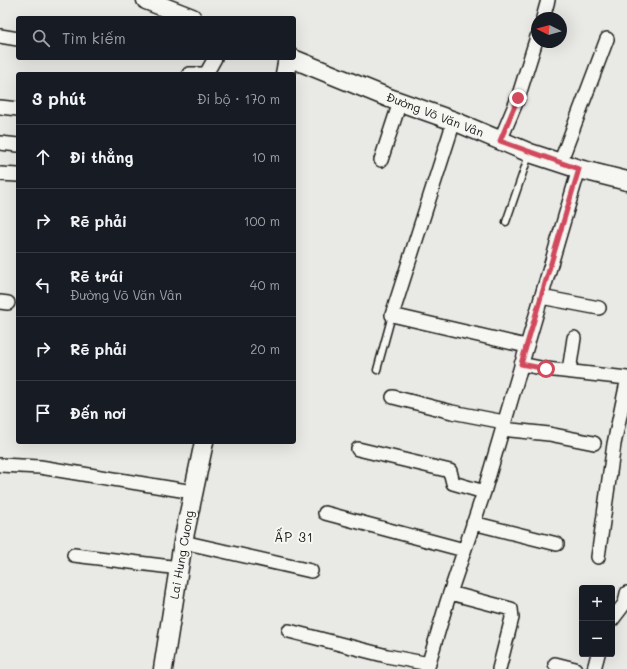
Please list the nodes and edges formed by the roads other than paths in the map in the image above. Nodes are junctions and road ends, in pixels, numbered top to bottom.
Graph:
1 (146, 0) edge
2 (548, 0) edge
3 (545, 12) edge
4 (187, 16) edge
5 (0, 36) edge
6 (607, 39) dead end
7 (16, 40) edge
8 (534, 48) edge
9 (214, 60) edge
10 (288, 60) edge
11 (296, 60) edge
12 (206, 72) edge
13 (285, 72) edge
14 (400, 102) junction
15 (0, 107) edge
16 (16, 108) edge
17 (454, 121) junction
18 (500, 141) junction
19 (0, 143) edge
20 (16, 145) edge
21 (530, 153) junction
22 (381, 160) dead end
23 (560, 162) junction
24 (579, 169) junction
25 (0, 174) edge
26 (16, 176) edge
27 (627, 181) edge
28 (506, 222) dead end
29 (541, 297) junction
30 (600, 308) dead end
31 (392, 315) junction
32 (574, 338) dead end
33 (526, 346) junction
34 (521, 364) junction
35 (377, 370) dead end
36 (569, 371) junction
37 (627, 378) edge
38 (627, 382) edge
39 (393, 397) dead end
40 (503, 426) junction
41 (594, 443) dead end
42 (204, 444) edge
43 (358, 449) dead end
44 (0, 465) edge
45 (193, 492) junction
46 (484, 492) junction
47 (325, 512) dead end
48 (473, 523) junction
49 (183, 542) junction
50 (557, 544) dead end
51 (464, 550) junction
52 (74, 555) dead end
53 (598, 557) dead end
54 (179, 568) junction
55 (311, 571) dead end
56 (450, 593) junction
57 (627, 593) edge
58 (615, 616) edge
59 (289, 631) dead end
60 (597, 657) edge
61 (555, 664) dead end
62 (428, 667) edge
63 (164, 669) edge
64 (499, 669) edge
65 (575, 669) edge
66 (594, 669) edge

1 - 4 street
2 - 3 street
5 - 7 street
6 - 23 street
8 - 18 street
9 - 12 street
10 - 13 street
11 - 14 street, Đường Võ Văn Vân
14 - 17 street, Đường Võ Văn Vân
14 - 22 street
15 - 16 street
17 - 18 street, Đường Võ Văn Vân
17 - 31 street
18 - 21 street, Đường Võ Văn Vân
19 - 20 street
21 - 23 street, Đường Võ Văn Vân
21 - 28 lane
23 - 24 street, Đường Võ Văn Vân
24 - 27 street, Đường Võ Văn Vân
24 - 29 street
25 - 26 street
29 - 30 street
29 - 33 street
31 - 33 street
31 - 35 lane
32 - 36 street
33 - 34 street
34 - 36 street
34 - 40 street
36 - 37 street
38 - 53 street
39 - 40 street
40 - 41 street
40 - 46 street
42 - 45 street, Lai Hung Cuong
43 - 46 street
44 - 45 street
45 - 49 street, Lai Hung Cuong
46 - 48 street
47 - 51 street
48 - 50 street
48 - 51 street
49 - 54 street, Lai Hung Cuong
49 - 55 street
51 - 56 street
52 - 54 street
54 - 63 street, Lai Hung Cuong
56 - 62 street
56 - 64 street
57 - 58 street
59 - 62 street
60 - 66 street
61 - 65 street

